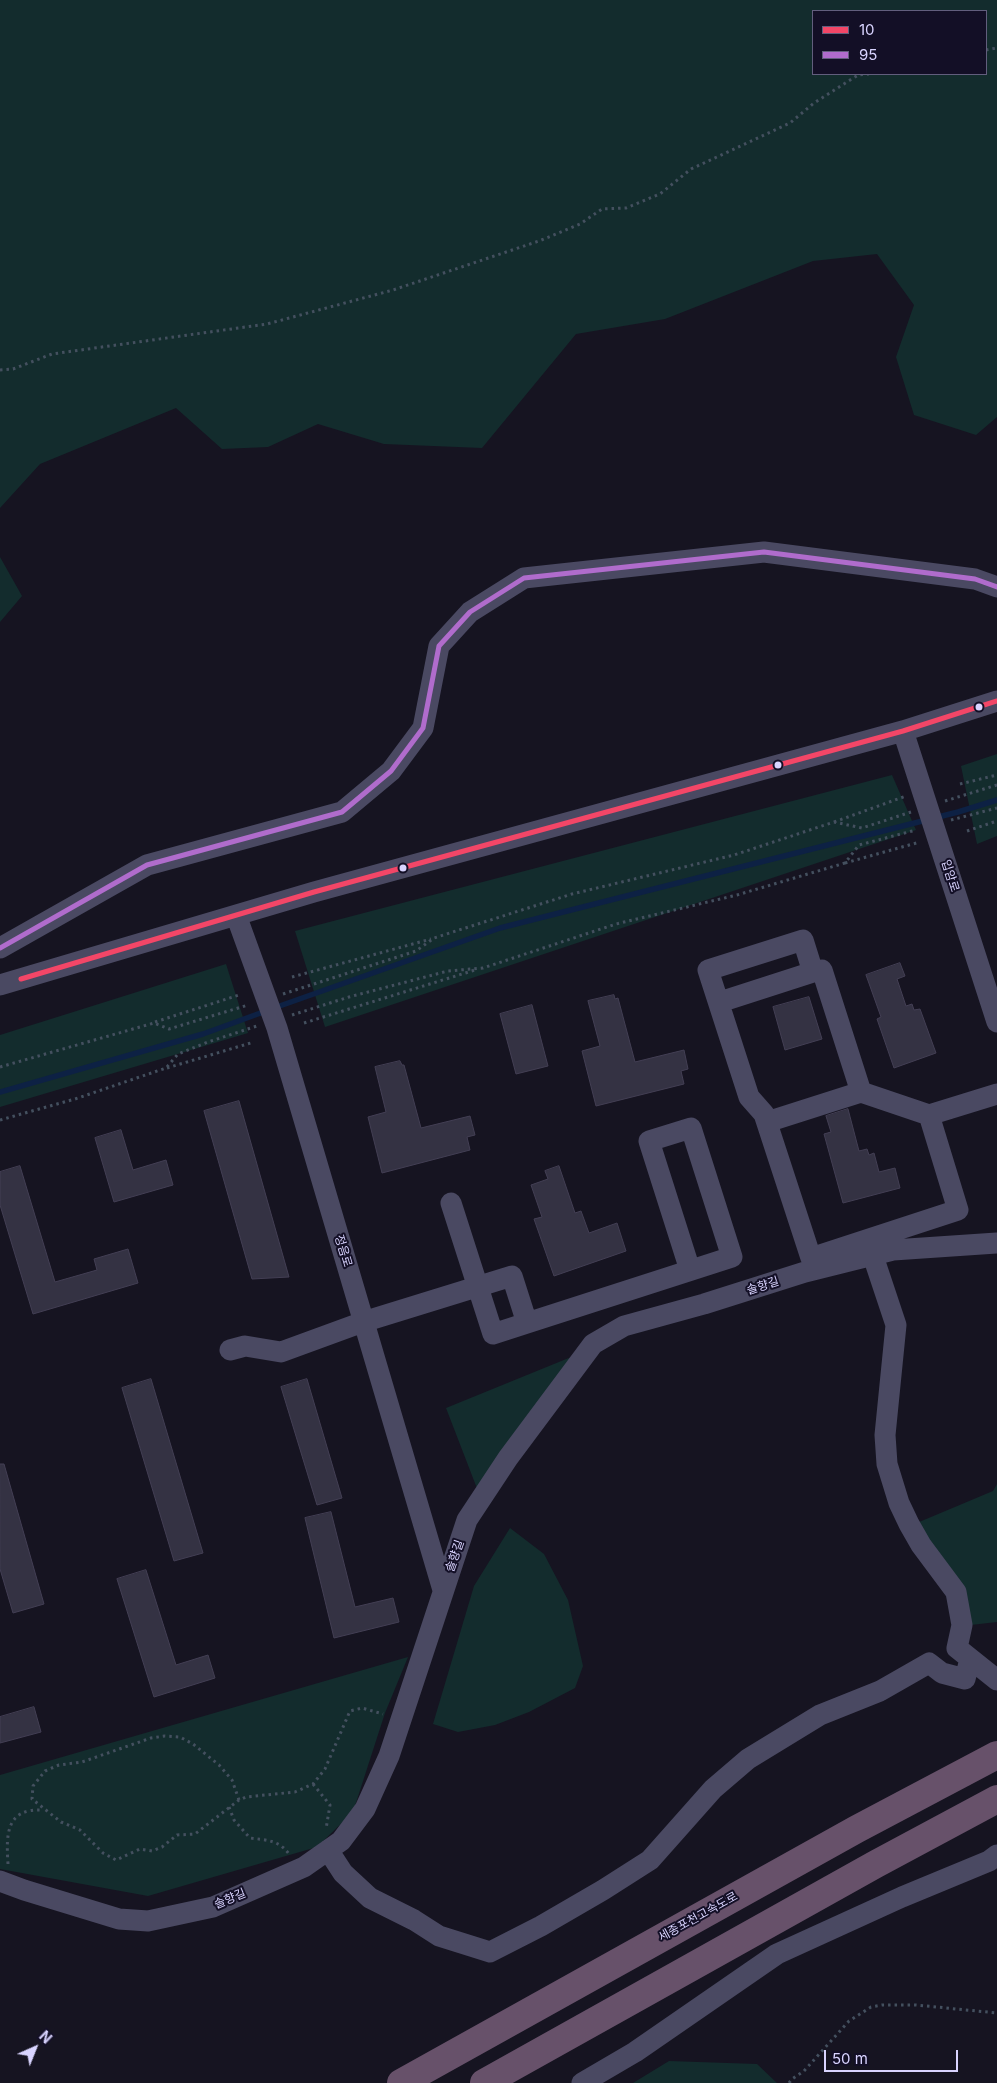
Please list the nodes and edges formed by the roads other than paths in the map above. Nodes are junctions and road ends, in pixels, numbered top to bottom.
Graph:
1 (997, 586) edge
2 (997, 701) edge
3 (903, 731) junction
4 (236, 915) junction
5 (0, 948) edge
6 (814, 972) junction
7 (0, 985) edge
8 (720, 1002) junction
9 (997, 1022) edge
10 (861, 1092) junction
11 (997, 1094) edge
12 (929, 1116) junction
13 (767, 1122) junction
14 (451, 1203) dead end
15 (997, 1243) edge
16 (873, 1256) junction
17 (690, 1270) junction
18 (478, 1286) junction
19 (364, 1322) junction
20 (527, 1323) junction
21 (230, 1350) dead end
22 (443, 1590) junction
23 (970, 1659) junction
24 (997, 1680) edge
25 (997, 1755) edge
26 (997, 1798) edge
27 (328, 1850) junction
28 (997, 1855) edge
29 (4, 1874) edge
30 (401, 2083) edge
31 (484, 2083) edge
32 (582, 2083) edge

1 - 5 street
2 - 3 street
3 - 4 street
3 - 9 street, 입암로
4 - 7 street
4 - 19 street, 정음로
6 - 8 street
6 - 8 street
6 - 10 street
8 - 13 street
10 - 12 street
10 - 13 street
11 - 12 street
12 - 13 street
14 - 18 street
15 - 16 street, 솔향길
16 - 22 street, 솔향길
16 - 23 street
17 - 17 street
17 - 20 street
18 - 19 street
18 - 20 street
18 - 20 street
19 - 21 street
19 - 22 street, 정음로
22 - 27 street, 솔향길
23 - 24 street
23 - 27 street
25 - 30 highway, 세종포천고속도로
26 - 31 highway
27 - 29 street, 솔향길
28 - 32 street

